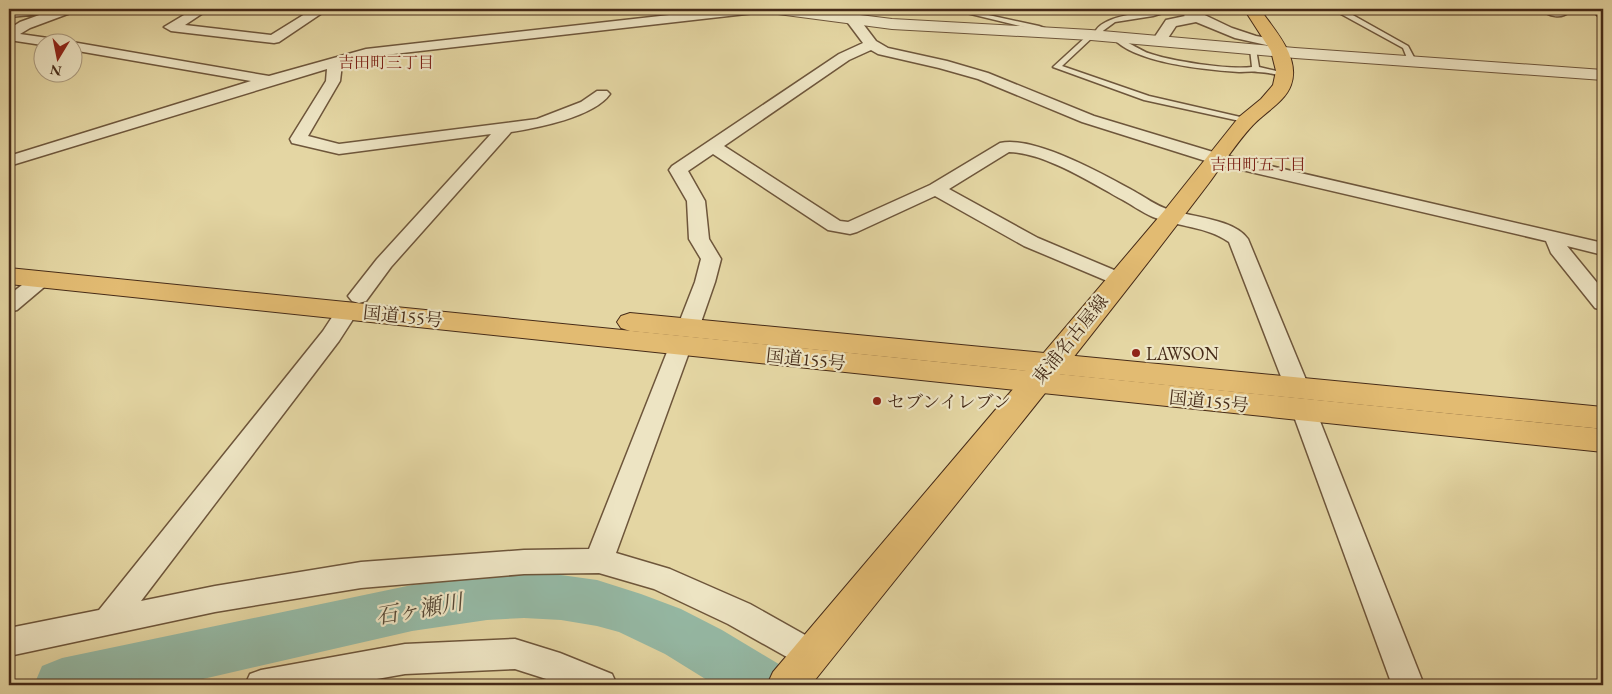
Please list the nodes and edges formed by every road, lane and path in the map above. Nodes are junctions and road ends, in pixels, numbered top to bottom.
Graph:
1 (68, 9) edge
2 (203, 9) edge
3 (322, 9) edge
4 (755, 9) edge
5 (778, 9) edge
6 (953, 9) edge
7 (996, 9) edge
8 (1172, 9) edge
9 (1183, 9) edge
10 (1252, 9) edge
11 (1339, 9) edge
12 (1548, 9) edge
13 (1597, 9) edge
14 (1563, 12) dead end
15 (9, 13) edge
16 (1603, 13) edge
17 (987, 15) junction
18 (1196, 18) junction
19 (852, 19) junction
20 (1046, 32) junction
21 (9, 36) edge
22 (1094, 36) junction
23 (1116, 38) junction
24 (32, 40) edge
25 (1162, 42) junction
26 (871, 44) junction
27 (82, 48) edge
28 (1274, 55) junction
29 (1412, 61) junction
30 (335, 62) junction
31 (1256, 69) junction
32 (1603, 75) edge
33 (271, 80) junction
34 (602, 94) dead end
35 (1246, 121) junction
36 (507, 126) junction
37 (713, 146) junction
38 (1218, 159) junction
39 (9, 161) edge
40 (936, 190) junction
41 (1172, 216) junction
42 (1554, 237) junction
43 (1603, 249) edge
44 (9, 260) edge
45 (9, 276) edge
46 (42, 279) junction
47 (1119, 279) junction
48 (354, 303) junction
49 (1603, 303) edge
50 (9, 305) edge
51 (684, 337) junction
52 (1043, 373) junction
53 (1301, 399) junction
54 (1603, 418) edge
55 (1603, 441) edge
56 (598, 561) junction
57 (108, 621) junction
58 (9, 642) edge
59 (802, 667) edge
60 (261, 685) edge
61 (601, 685) edge
62 (1408, 685) edge

1 - 15 street
1 - 21 street
2 - 3 street
4 - 30 street
5 - 19 street
6 - 17 lane
7 - 17 lane
8 - 22 lane
9 - 18 street
10 - 28 main road
11 - 29 lane
12 - 14 street
13 - 16 street
17 - 20 lane
18 - 25 street
18 - 28 street
19 - 20 street
19 - 26 street
20 - 22 street
21 - 24 street
22 - 23 street
22 - 35 lane
23 - 25 street
23 - 31 lane
25 - 28 street
26 - 37 street
26 - 38 street
27 - 33 street
28 - 29 street
28 - 31 lane
28 - 31 lane
28 - 35 main road, 東浦名古屋線
29 - 32 street
30 - 33 street
30 - 36 street
33 - 39 street
34 - 36 street
35 - 38 main road, 東浦名古屋線
36 - 48 street
37 - 40 street
37 - 51 street
38 - 41 main road, 東浦名古屋線
38 - 42 street
40 - 41 street
40 - 47 street
41 - 47 main road, 東浦名古屋線
41 - 53 street
42 - 43 street
42 - 49 street
44 - 48 main road, 国道155号
45 - 46 main road, 国道155号
46 - 48 main road, 国道155号
46 - 50 street
47 - 52 main road, 東浦名古屋線
48 - 51 main road, 国道155号
48 - 57 street
51 - 52 main road, 国道155号
51 - 56 street
52 - 53 main road, 国道155号
52 - 59 main road, 東浦名古屋線
53 - 54 main road, 国道155号
53 - 55 main road, 国道155号
53 - 62 street
56 - 57 street
56 - 59 street
57 - 58 street
60 - 61 street

